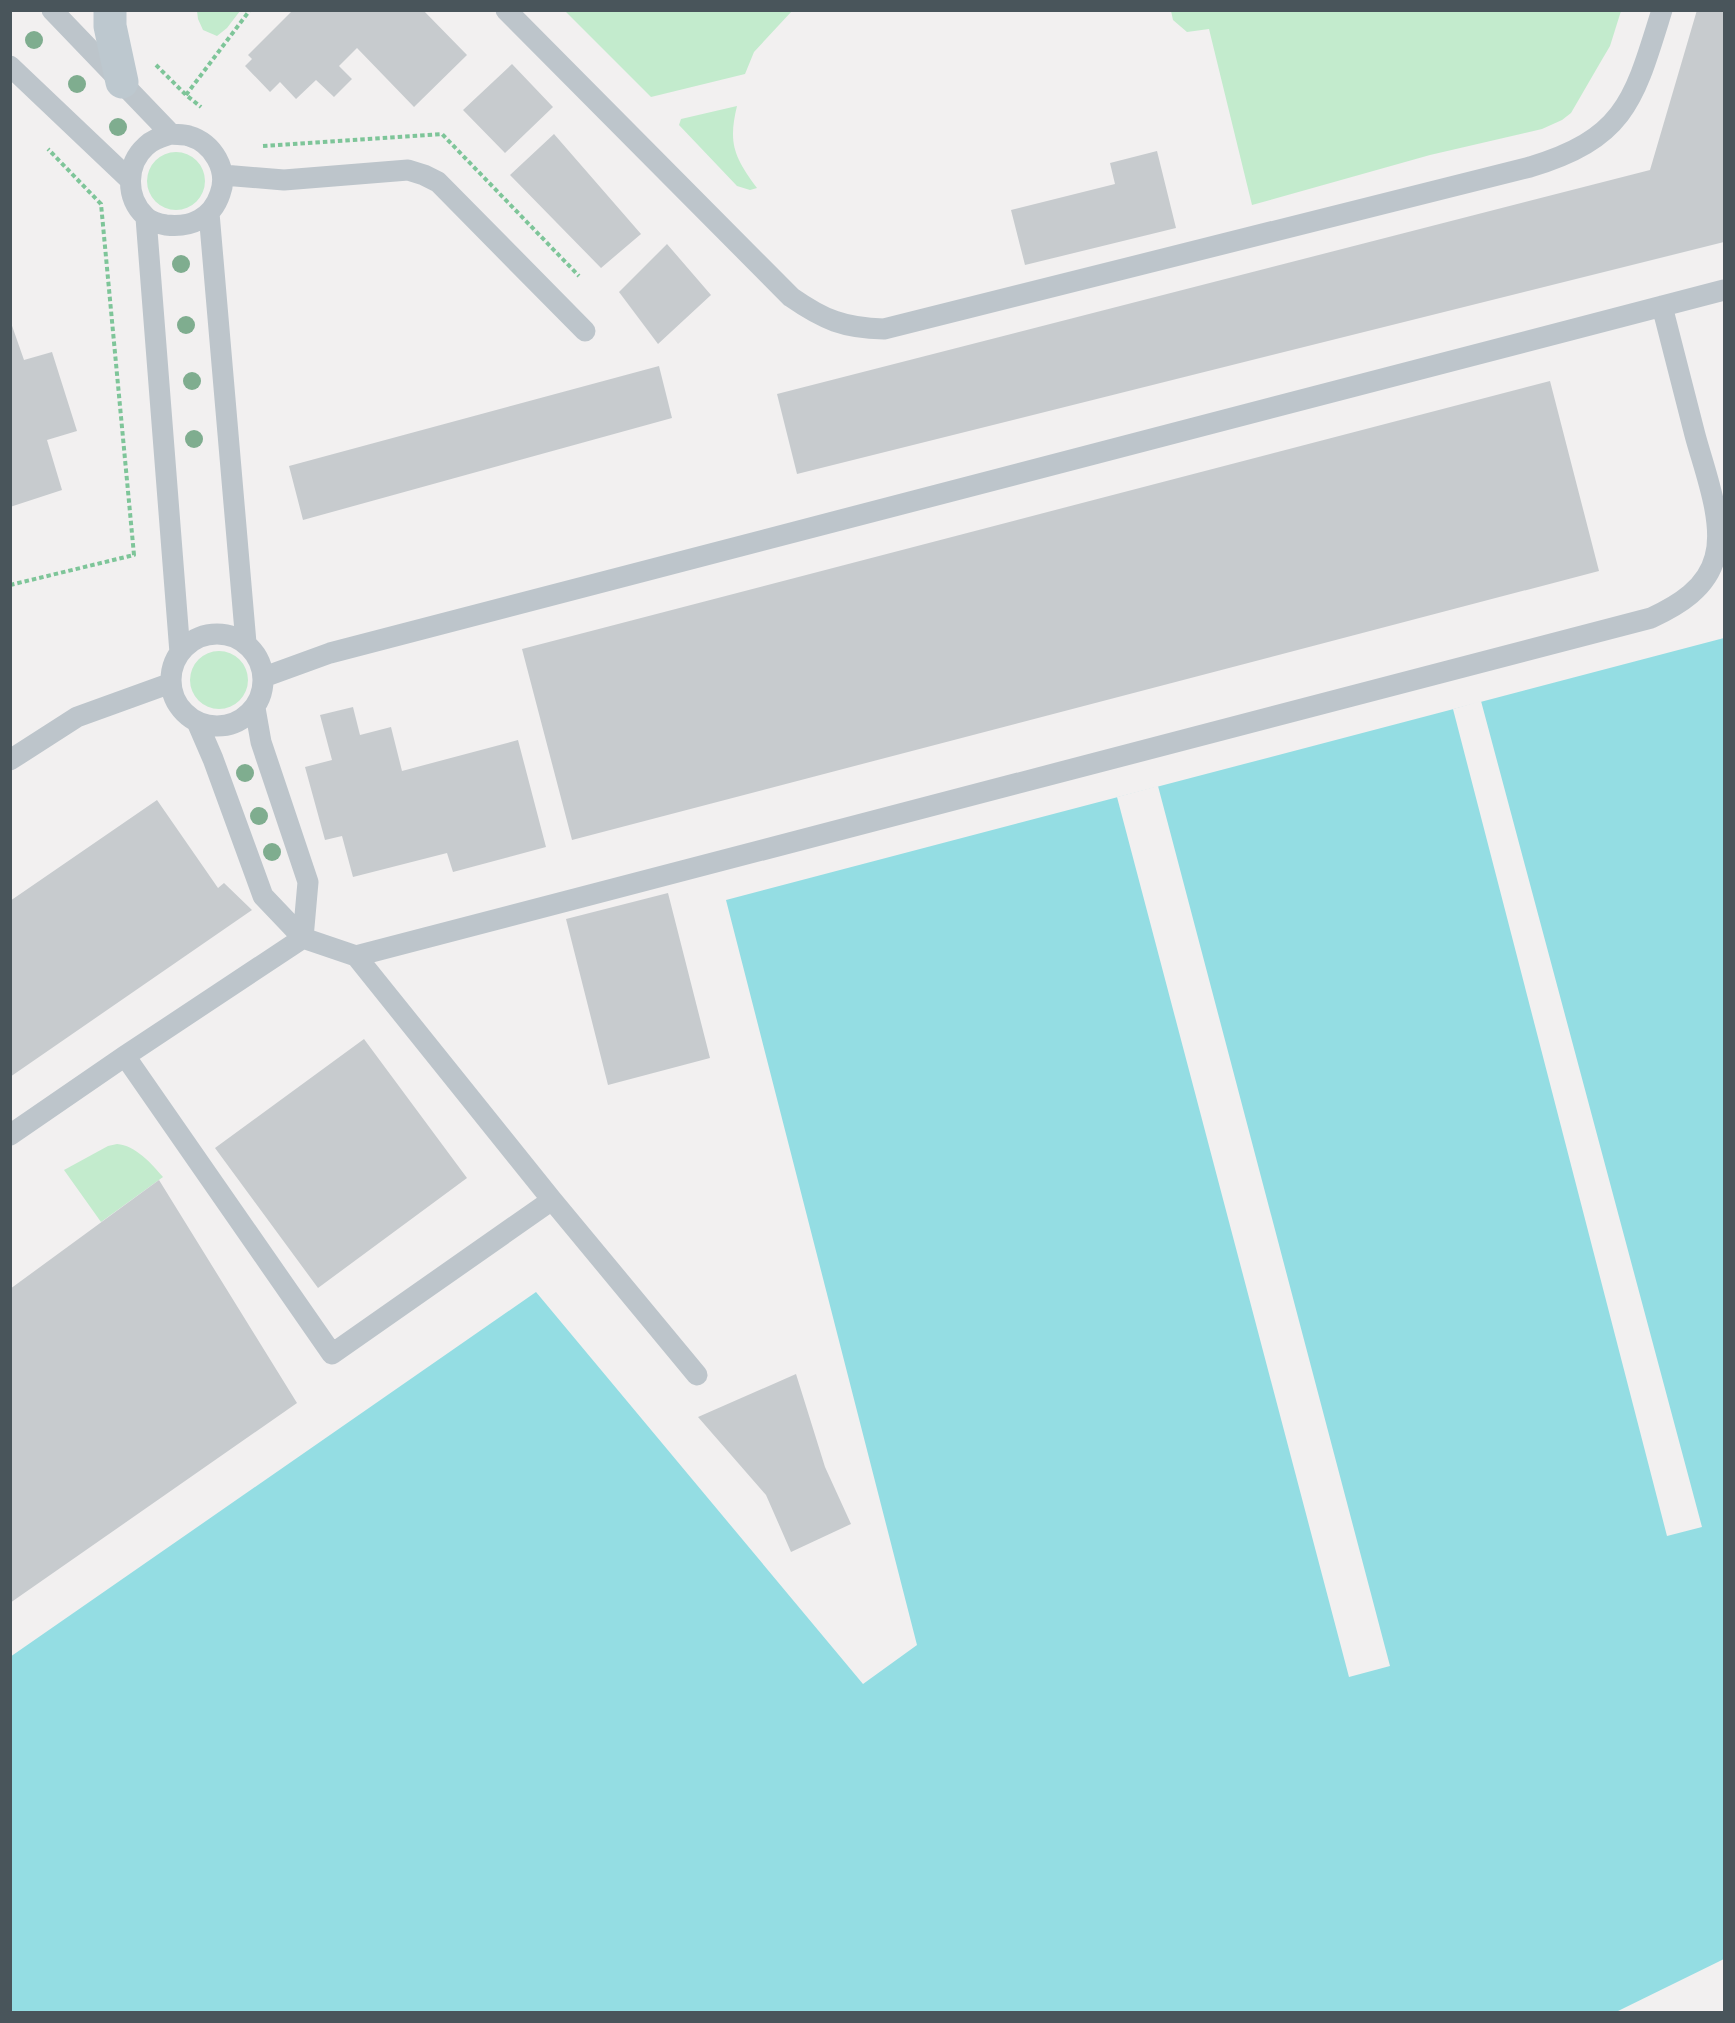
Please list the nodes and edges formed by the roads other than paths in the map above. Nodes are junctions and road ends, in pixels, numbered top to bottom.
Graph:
1 (52, 10) edge
2 (110, 10) edge
3 (506, 10) edge
4 (1662, 10) edge
5 (10, 66) edge
6 (122, 82) junction
7 (171, 134) junction
8 (223, 175) junction
9 (130, 180) junction
10 (209, 213) junction
11 (146, 218) junction
12 (1725, 290) edge
13 (1662, 306) junction
14 (585, 331) dead end
15 (246, 643) junction
16 (180, 653) junction
17 (264, 677) junction
18 (171, 684) junction
19 (255, 708) junction
20 (197, 722) junction
21 (10, 760) edge
22 (303, 938) junction
23 (356, 956) junction
24 (125, 1056) junction
25 (10, 1135) edge
26 (552, 1200) junction
27 (698, 1375) dead end

1 - 6 lane
2 - 6 main road
3 - 4 lane
5 - 9 lane
6 - 7 lane
7 - 8 lane
7 - 9 lane
8 - 10 lane
8 - 14 lane
9 - 11 lane
10 - 11 lane
10 - 15 lane
11 - 16 lane
12 - 13 lane
13 - 17 lane
13 - 23 lane
15 - 16 lane
15 - 17 lane
16 - 18 lane
17 - 19 lane
18 - 20 lane
18 - 21 lane
19 - 20 lane
19 - 22 lane
20 - 22 lane
22 - 23 lane
22 - 24 lane
23 - 26 lane
24 - 25 lane
24 - 26 lane
26 - 27 lane

